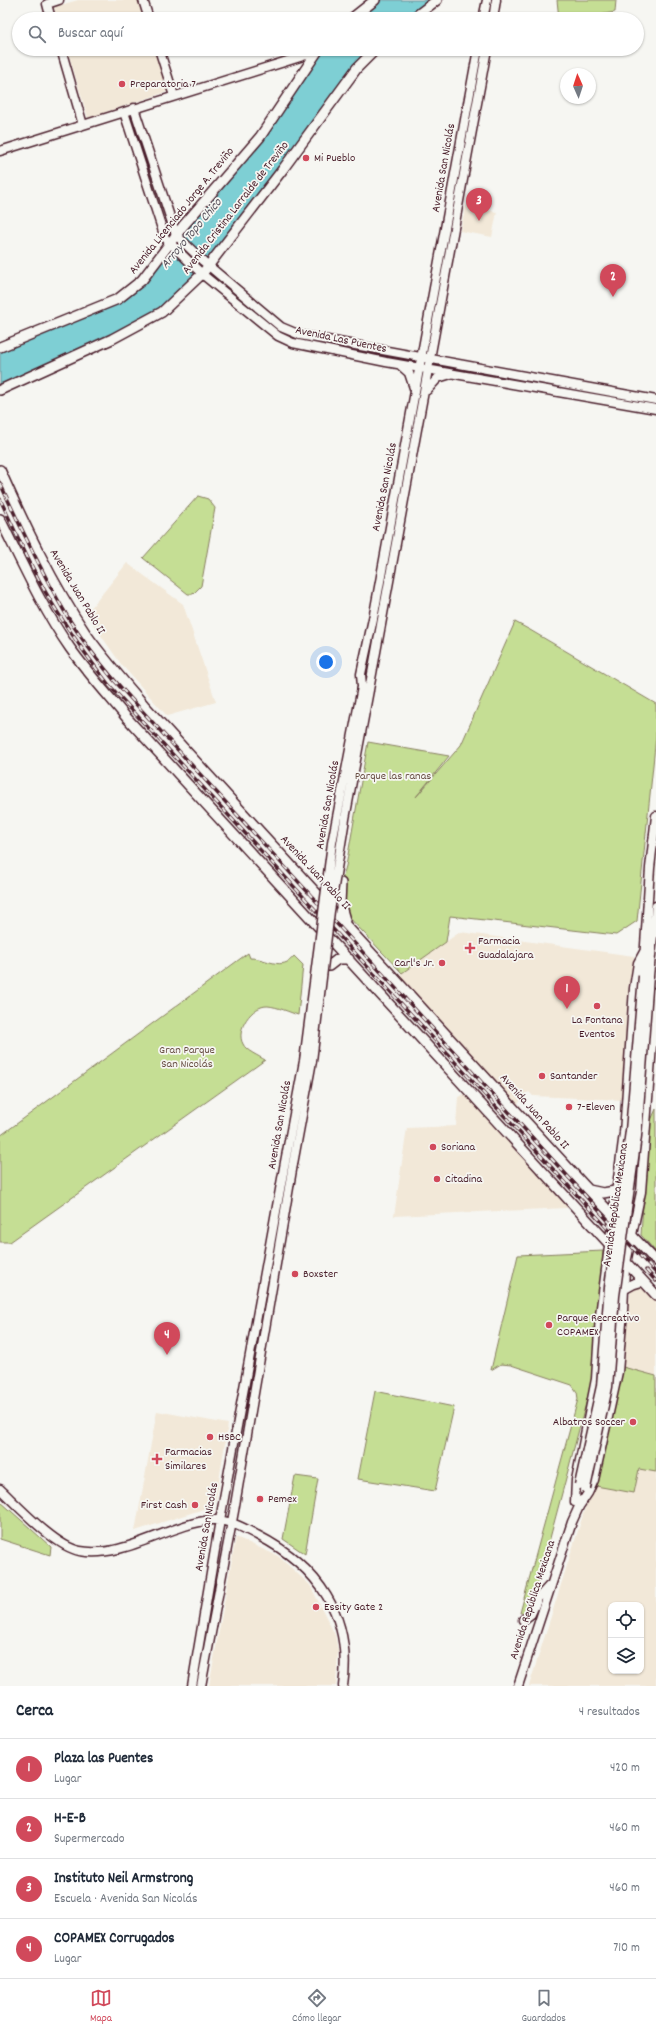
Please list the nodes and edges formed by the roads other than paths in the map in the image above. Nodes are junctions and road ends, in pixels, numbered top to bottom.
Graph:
1 (59, 0) edge
2 (143, 0) edge
3 (375, 0) edge
4 (438, 0) edge
5 (486, 0) edge
6 (496, 0) edge
7 (49, 12) edge
8 (147, 12) edge
9 (360, 12) edge
10 (422, 12) edge
11 (484, 12) edge
12 (494, 12) edge
13 (62, 56) edge
14 (161, 56) edge
15 (299, 56) edge
16 (314, 56) edge
17 (369, 56) edge
18 (477, 56) edge
19 (486, 56) edge
20 (174, 96) junction
21 (134, 108) junction
22 (124, 112) junction
23 (83, 125) junction
24 (0, 151) edge
25 (178, 237) junction
26 (171, 246) junction
27 (205, 263) junction
28 (199, 271) junction
29 (424, 338) junction
30 (434, 340) junction
31 (0, 347) edge
32 (404, 353) junction
33 (421, 356) junction
34 (431, 358) junction
35 (452, 362) junction
36 (399, 364) junction
37 (419, 368) junction
38 (429, 369) junction
39 (455, 374) junction
40 (0, 390) edge
41 (415, 393) junction
42 (424, 395) junction
43 (579, 396) junction
44 (633, 396) junction
45 (656, 400) edge
46 (656, 409) edge
47 (0, 470) edge
48 (0, 519) edge
49 (365, 688) junction
50 (656, 816) edge
51 (341, 883) dead end
52 (656, 906) edge
53 (347, 925) junction
54 (644, 952) junction
55 (349, 959) junction
56 (329, 966) dead end
57 (646, 976) junction
58 (656, 992) edge
59 (289, 1163) junction
60 (589, 1190) junction
61 (641, 1192) junction
62 (615, 1193) junction
63 (612, 1214) junction
64 (631, 1234) junction
65 (609, 1243) junction
66 (626, 1261) junction
67 (656, 1261) edge
68 (643, 1281) junction
69 (624, 1292) junction
70 (602, 1293) junction
71 (656, 1295) edge
72 (0, 1489) edge
73 (577, 1503) junction
74 (220, 1520) junction
75 (232, 1524) junction
76 (551, 1584) junction
77 (523, 1620) dead end
78 (192, 1686) edge
79 (201, 1686) edge
80 (343, 1686) edge
81 (518, 1686) edge

1 - 7 street
2 - 8 street
3 - 9 main road
4 - 10 main road
5 - 11 street
6 - 12 street
13 - 23 street
14 - 20 street
15 - 20 street
16 - 25 main road, Avenida Licenciado Jorge A. Treviño
17 - 27 main road, Avenida Cristina Larralde de Treviño
18 - 29 street, Avenida San Nicolás
19 - 30 street, Avenida San Nicolás
20 - 21 street
21 - 22 street
21 - 25 street, Avenida Las Puentes
22 - 23 street
22 - 26 street, Avenida Las Puentes
23 - 24 street
25 - 26 main road, Avenida Licenciado Jorge A. Treviño
25 - 27 street, Avenida Las Puentes
26 - 28 street, Avenida Las Puentes
26 - 31 main road, Avenida Licenciado Jorge A. Treviño
27 - 28 main road, Avenida Cristina Larralde de Treviño
27 - 32 street, Avenida Las Puentes
28 - 36 street, Avenida Las Puentes
28 - 40 main road, Avenida Cristina Larralde de Treviño
29 - 32 street
29 - 33 street, Avenida San Nicolás
30 - 34 street, Avenida San Nicolás
30 - 35 street
32 - 33 street, Avenida Las Puentes
33 - 34 street, Avenida Las Puentes
33 - 37 street, Avenida San Nicolás
34 - 35 street, Avenida Las Puentes
34 - 38 street, Avenida San Nicolás
35 - 44 street, Avenida Las Puentes
36 - 37 street, Avenida Las Puentes
36 - 41 street
37 - 38 street, Avenida Las Puentes
37 - 41 street, Avenida San Nicolás
38 - 39 street, Avenida Las Puentes
38 - 42 street, Avenida San Nicolás
39 - 42 street
39 - 43 street, Avenida Las Puentes
41 - 49 street, Avenida San Nicolás
42 - 49 street, Avenida San Nicolás
43 - 44 street
43 - 46 street, Avenida Las Puentes
44 - 45 street, Avenida Las Puentes
47 - 53 main road, Avenida Juan Pablo II
48 - 55 main road
49 - 59 street, Avenida San Nicolás, bridge
50 - 54 street, Avenida República Mexicana
51 - 53 main road
52 - 57 street, Avenida República Mexicana
53 - 60 main road, Avenida Juan Pablo II
54 - 57 street, Avenida República Mexicana
54 - 62 street, Avenida República Mexicana
55 - 56 main road
55 - 65 main road
57 - 73 street, Avenida República Mexicana, bridge
58 - 61 street, Avenida República Mexicana
59 - 74 street, Avenida San Nicolás
59 - 75 street, Avenida San Nicolás
60 - 62 main road
60 - 63 main road, Avenida Juan Pablo II
61 - 62 street
61 - 64 street, Avenida República Mexicana
62 - 63 street, Avenida República Mexicana
63 - 64 main road, Avenida Juan Pablo II
63 - 65 street, Avenida República Mexicana
64 - 66 street, Avenida República Mexicana
64 - 67 main road, Avenida Juan Pablo II
65 - 66 main road
65 - 70 street, Avenida República Mexicana
66 - 68 main road
66 - 69 street, Avenida República Mexicana
68 - 69 main road
68 - 71 main road
69 - 70 street
69 - 73 street, Avenida República Mexicana
70 - 73 street, Avenida República Mexicana
72 - 74 street
73 - 76 street, Avenida República Mexicana
74 - 75 street
74 - 78 street, Avenida San Nicolás
75 - 79 street, Avenida San Nicolás
75 - 80 street
76 - 77 street
76 - 81 street, Avenida República Mexicana

